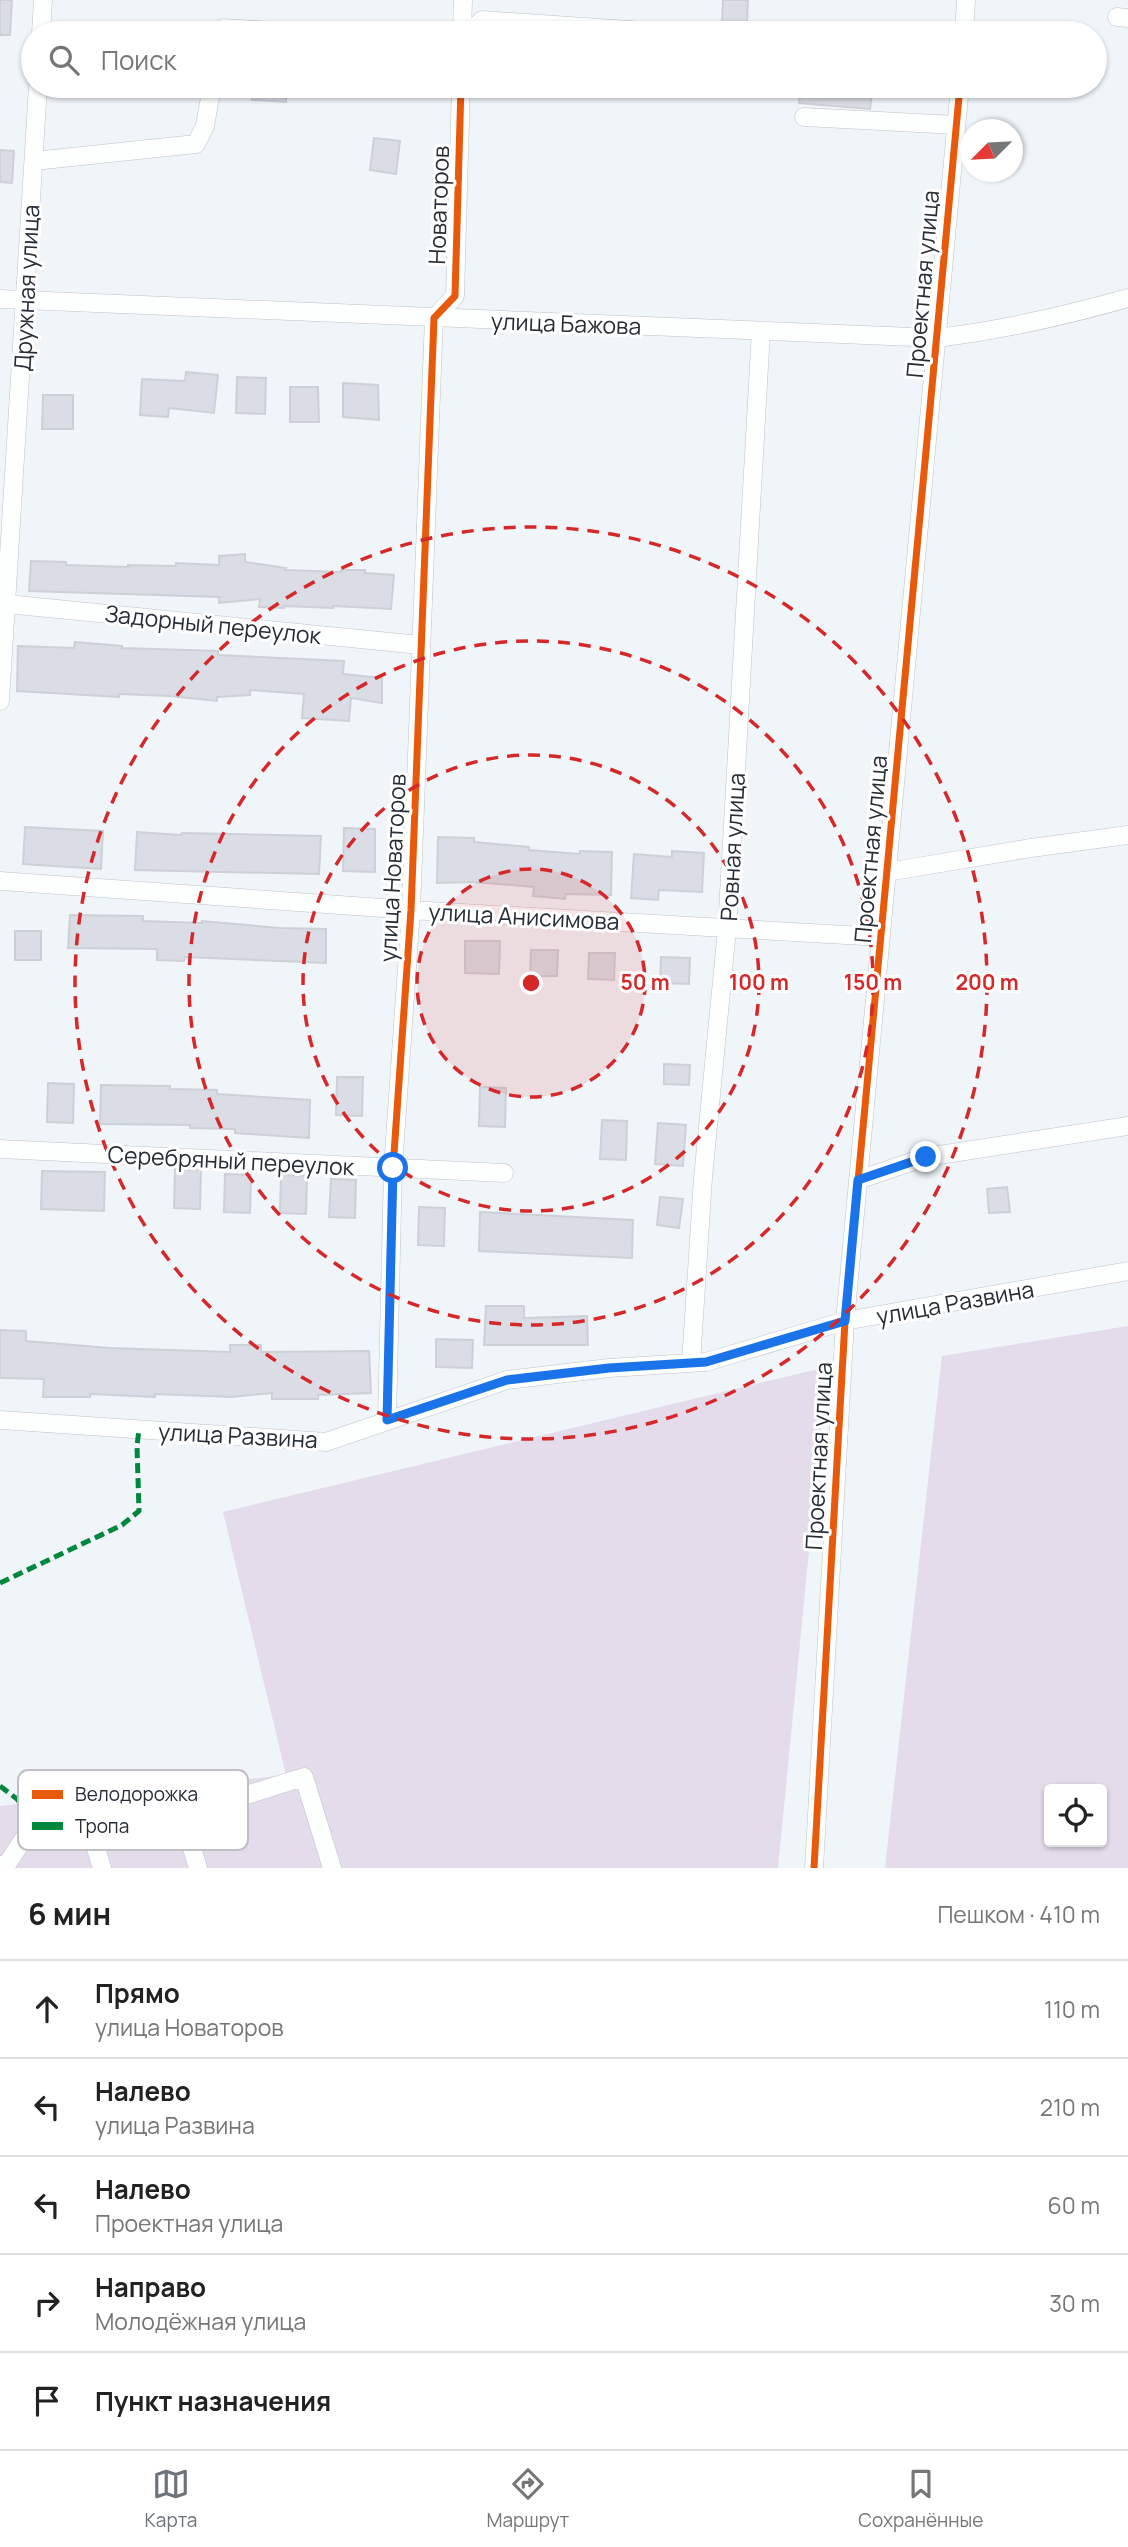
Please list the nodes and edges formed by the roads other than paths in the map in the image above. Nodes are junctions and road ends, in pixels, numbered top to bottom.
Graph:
1 (43, 0) edge
2 (463, 0) edge
3 (966, 0) edge
4 (42, 21) edge
5 (462, 21) edge
6 (965, 21) edge
7 (37, 98) edge
8 (210, 98) edge
9 (461, 98) edge
10 (959, 98) edge
11 (804, 117) dead end
12 (956, 125) junction
13 (34, 161) junction
14 (0, 299) edge
15 (1128, 299) edge
16 (25, 300) junction
17 (434, 318) junction
18 (761, 331) junction
19 (937, 338) junction
20 (7, 604) junction
21 (420, 645) junction
22 (0, 701) edge
23 (1128, 835) edge
24 (887, 872) junction
25 (0, 881) edge
26 (411, 910) junction
27 (727, 929) junction
28 (881, 937) junction
29 (1128, 1126) edge
30 (0, 1149) edge
31 (393, 1168) junction
32 (503, 1172) dead end
33 (858, 1180) junction
34 (1128, 1271) edge
35 (845, 1321) junction
36 (691, 1363) junction
37 (0, 1420) edge
38 (387, 1420) junction
39 (248, 1794) edge
40 (18, 1847) edge
41 (96, 1850) edge
42 (193, 1850) edge
43 (5, 1866) edge
44 (102, 1868) edge
45 (198, 1868) edge
46 (332, 1868) edge
47 (814, 1868) edge

1 - 4 street
2 - 5 street
3 - 6 street
7 - 13 street, Дружная улица
8 - 13 street
9 - 17 street, Новаторов
10 - 12 street, Проектная улица
11 - 12 street
12 - 19 street, Проектная улица
13 - 16 street, Дружная улица
14 - 16 street, улица Бажова
15 - 19 street, улица Бажова
16 - 17 street, улица Бажова
16 - 20 street, Дружная улица
17 - 18 street, улица Бажова
17 - 21 street, улица Новаторов
18 - 19 street, улица Бажова
18 - 27 street, Ровная улица
19 - 24 street, Проектная улица
20 - 21 street, Задорный переулок
20 - 22 street, Дружная улица
21 - 26 street, улица Новаторов
23 - 24 street
24 - 28 street, Проектная улица
25 - 26 street, улица Анисимова
26 - 27 street, улица Анисимова
26 - 31 street, улица Новаторов
27 - 28 street, улица Анисимова
27 - 36 street, Ровная улица
28 - 33 street, Проектная улица
29 - 33 street
30 - 31 street, Серебряный переулок
31 - 32 street, Серебряный переулок
31 - 38 street, улица Новаторов
33 - 35 street, Проектная улица
34 - 35 street, улица Развина
35 - 36 street, улица Развина
35 - 47 street, Проектная улица
36 - 38 street, улица Развина
37 - 38 street, улица Развина
39 - 46 street
40 - 43 street
41 - 44 street
42 - 45 street

